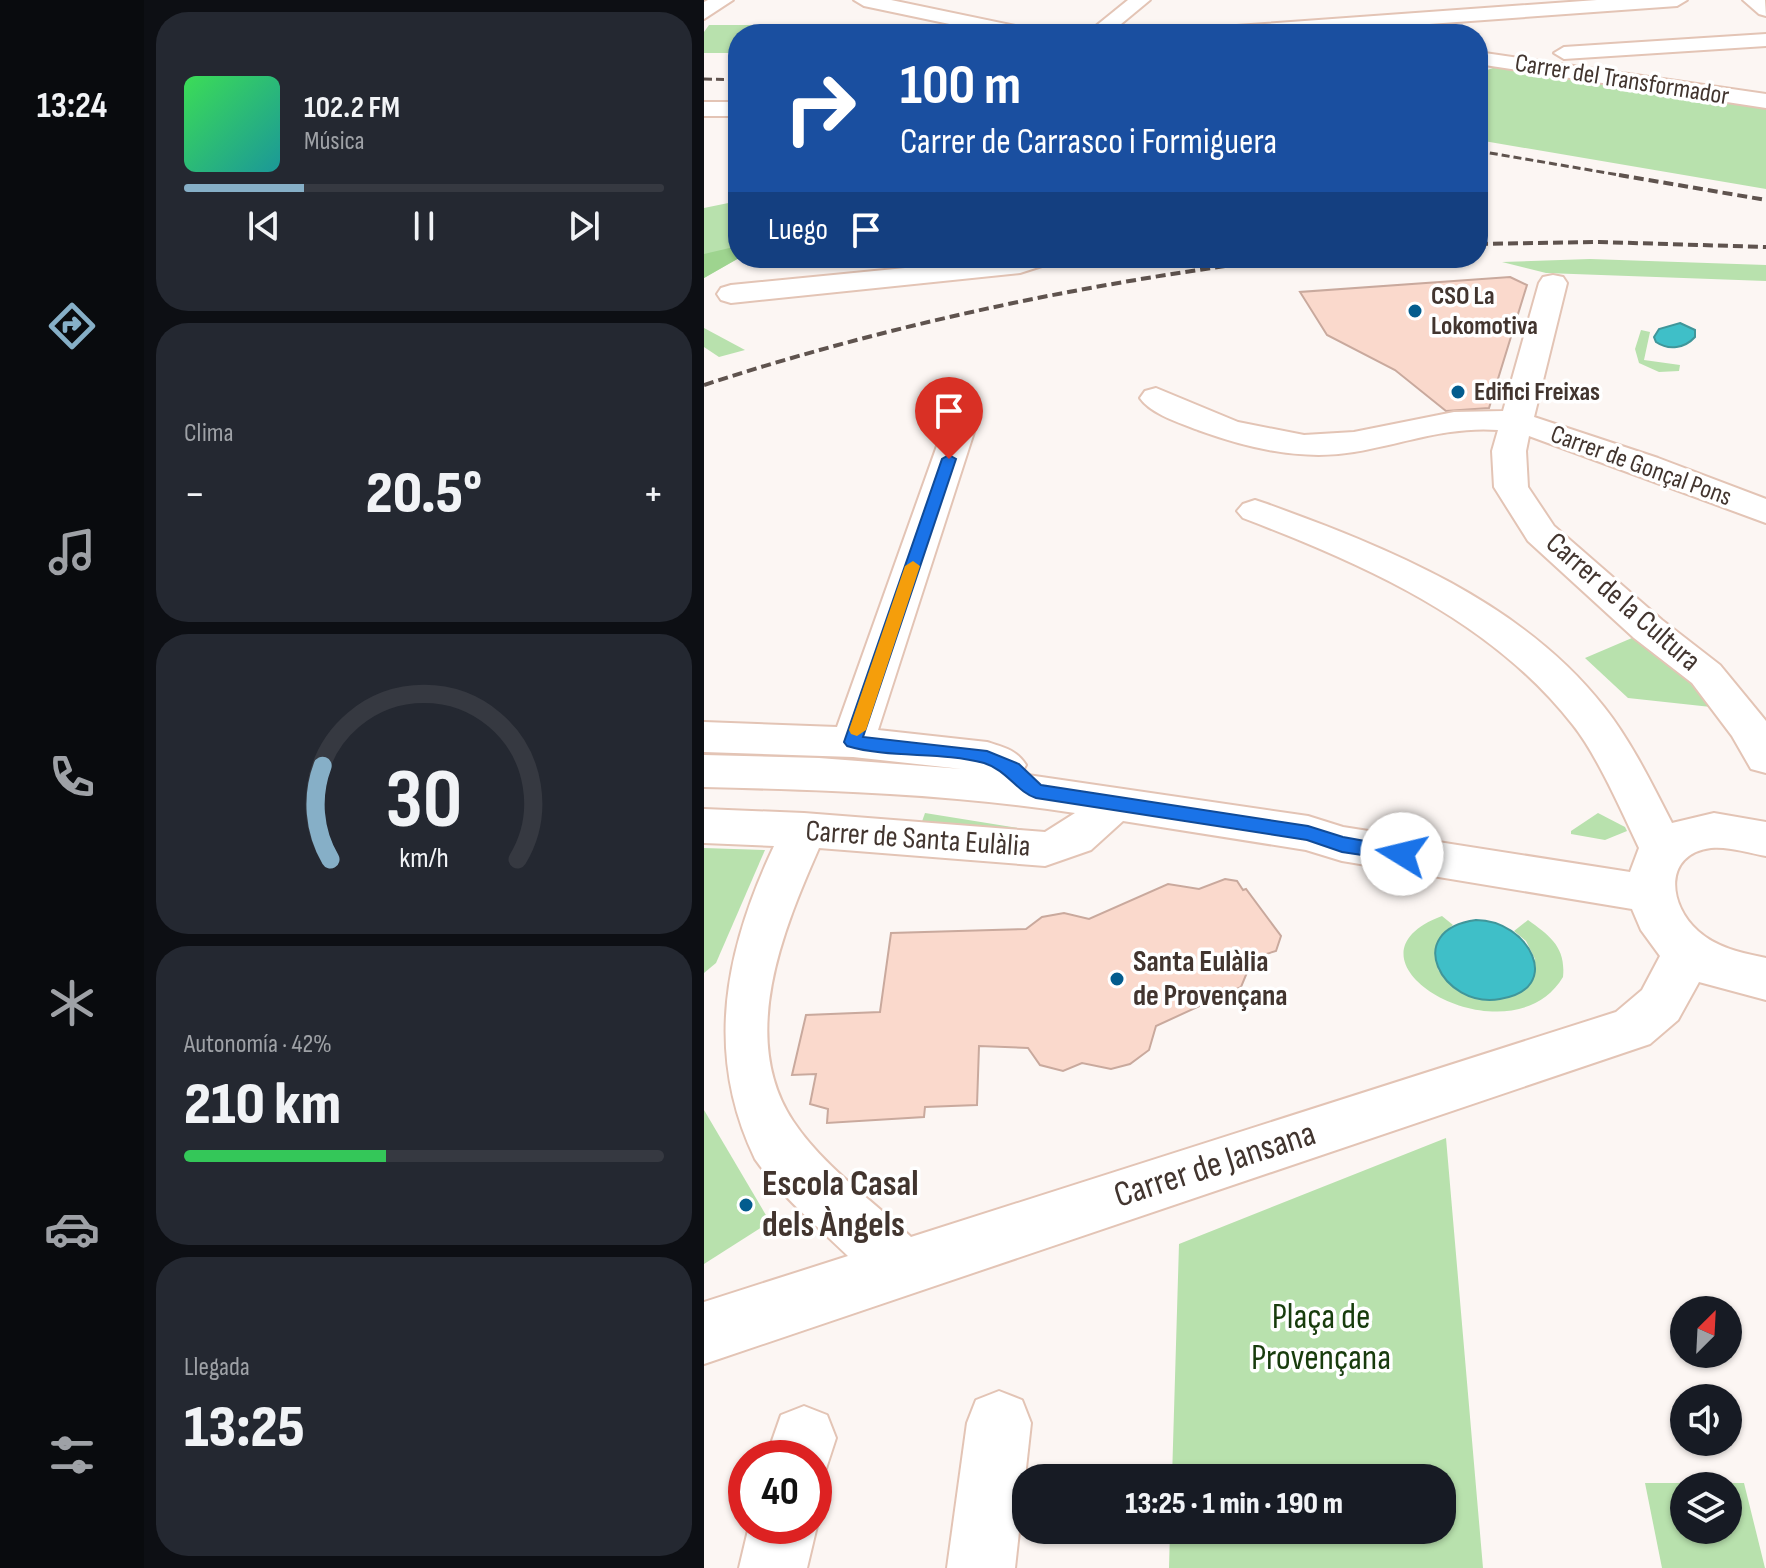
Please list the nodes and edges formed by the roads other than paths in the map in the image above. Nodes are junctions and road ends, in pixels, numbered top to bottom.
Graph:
1 (864, 0) edge
2 (1140, 0) edge
3 (1677, 0) edge
4 (1753, 0) edge
5 (904, 3) edge
6 (1276, 8) dead end
7 (1766, 10) edge
8 (1425, 17) edge
9 (986, 24) edge
10 (1109, 24) edge
11 (1291, 24) edge
12 (1333, 24) edge
13 (1766, 40) edge
14 (1488, 57) edge
15 (1488, 59) edge
16 (1766, 101) edge
17 (704, 109) edge
18 (728, 109) edge
19 (773, 268) edge
20 (990, 268) edge
21 (1553, 283) dead end
22 (731, 294) junction
23 (704, 306) edge
24 (1156, 398) dead end
25 (1516, 422) junction
26 (959, 429) dead end
27 (1255, 511) dead end
28 (1766, 512) edge
29 (704, 737) edge
30 (853, 742) junction
31 (1766, 758) edge
32 (704, 771) edge
33 (1036, 791) junction
34 (1115, 802) junction
35 (704, 826) edge
36 (804, 830) junction
37 (1766, 839) edge
38 (1656, 871) junction
39 (1687, 951) junction
40 (1766, 979) edge
41 (900, 1267) junction
42 (704, 1333) edge
43 (999, 1423) dead end
44 (779, 1544) edge
45 (773, 1568) edge
46 (981, 1568) edge

1 - 5 street
2 - 10 street
3 - 8 street
4 - 7 street
5 - 9 street
6 - 11 street
8 - 12 street
13 - 14 street
15 - 16 street, Carrer del Transformador
17 - 18 street
19 - 22 street
20 - 22 street
21 - 25 street, Carrer de la Cultura
22 - 23 street
24 - 25 street
25 - 28 street, Carrer de Gonçal Pons
25 - 31 street, Carrer de la Cultura
26 - 30 street
27 - 38 street
29 - 30 street, Carrer de Santa Eulàlia
30 - 33 street, Carrer de Santa Eulàlia
32 - 33 street, Carrer de Santa Eulàlia
33 - 34 street, Carrer de Santa Eulàlia
34 - 36 street, Carrer de Santa Eulàlia
34 - 38 street, Carrer de Santa Eulàlia
35 - 36 street, Carrer de Santa Eulàlia
36 - 41 street
37 - 38 street
38 - 39 street
39 - 40 street
39 - 41 street, Carrer de Jansana
41 - 42 street, Carrer de Jansana
43 - 46 street
44 - 45 street

